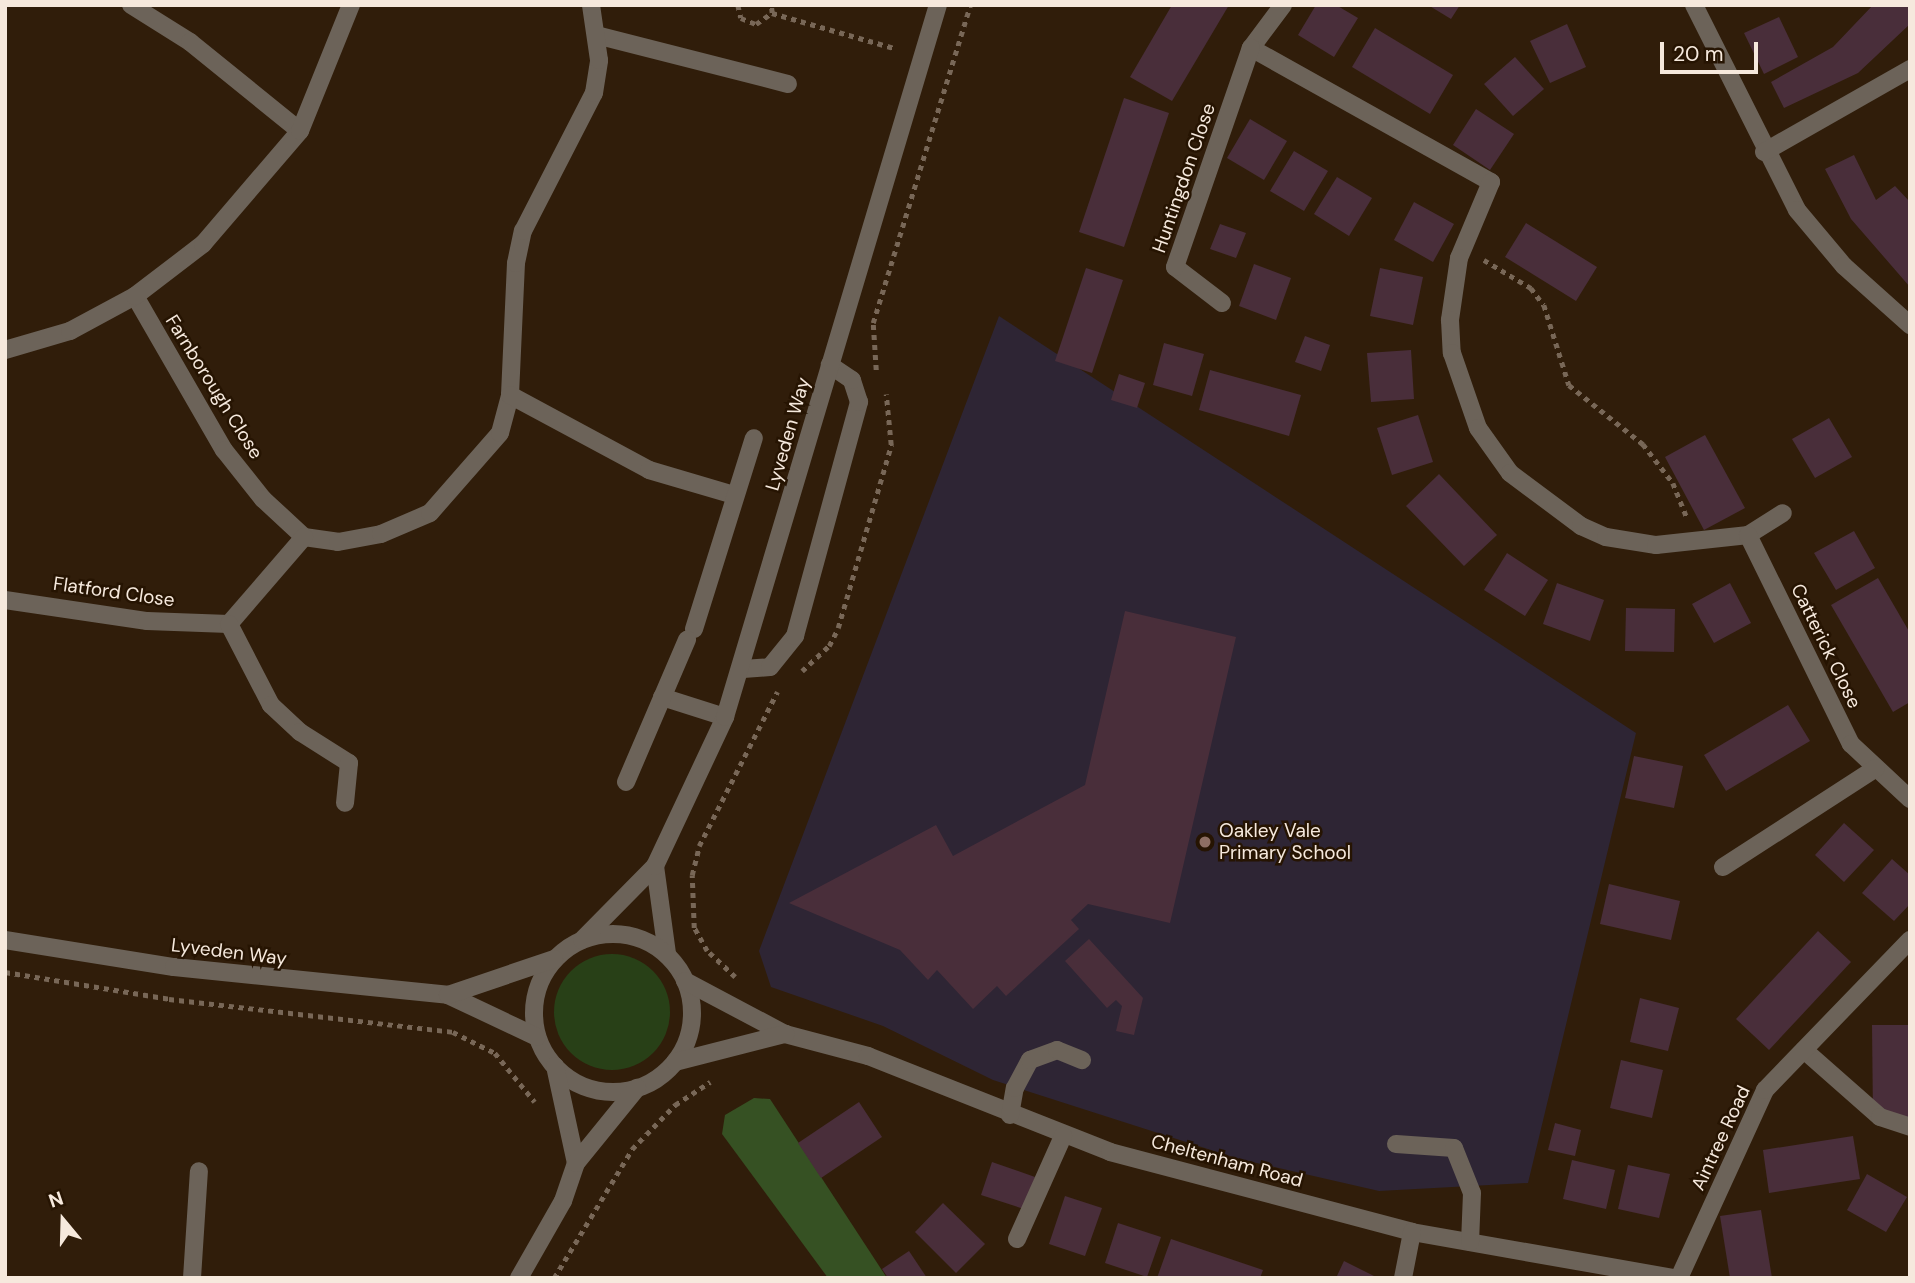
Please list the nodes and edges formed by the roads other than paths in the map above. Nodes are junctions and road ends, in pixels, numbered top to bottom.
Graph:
1 (131, 5) edge
2 (351, 5) edge
3 (591, 5) edge
4 (938, 5) edge
5 (1283, 5) edge
6 (1694, 5) edge
7 (596, 35) junction
8 (1251, 48) junction
9 (1910, 69) edge
10 (788, 84) dead end
11 (300, 131) junction
12 (1764, 152) junction
13 (135, 296) junction
14 (1222, 303) dead end
15 (1910, 325) edge
16 (5, 350) edge
17 (830, 365) junction
18 (510, 395) junction
19 (754, 438) dead end
20 (734, 495) junction
21 (1783, 513) dead end
22 (1748, 535) junction
23 (304, 537) junction
24 (5, 600) edge
25 (229, 624) junction
26 (743, 669) junction
27 (662, 697) junction
28 (725, 717) junction
29 (1876, 768) junction
30 (626, 782) dead end
31 (1910, 799) edge
32 (345, 803) dead end
33 (655, 866) junction
34 (1723, 867) dead end
35 (5, 940) edge
36 (582, 940) junction
37 (1910, 940) edge
38 (667, 954) junction
39 (554, 959) junction
40 (685, 981) junction
41 (448, 995) junction
42 (785, 1034) junction
43 (537, 1037) junction
44 (1804, 1050) junction
45 (1082, 1060) dead end
46 (675, 1062) junction
47 (555, 1066) junction
48 (637, 1088) junction
49 (1010, 1115) junction
50 (1910, 1127) edge
51 (1063, 1136) junction
52 (1396, 1144) dead end
53 (576, 1163) junction
54 (199, 1171) dead end
55 (1412, 1232) junction
56 (1017, 1240) dead end
57 (1470, 1242) junction
58 (192, 1278) edge
59 (519, 1278) edge
60 (1403, 1278) edge
61 (1676, 1278) edge

1 - 11 street
2 - 11 street
3 - 7 street
4 - 17 street, Lyveden Way
5 - 8 street, Huntingdon Close
6 - 12 street
7 - 10 street
7 - 18 street
8 - 14 street, Huntingdon Close
8 - 22 street
9 - 12 street
11 - 13 street
12 - 15 street
13 - 16 street
13 - 23 street, Farnborough Close
17 - 26 street, Lyveden Way
17 - 26 street
18 - 20 street
18 - 23 street
19 - 20 street
20 - 27 street
21 - 22 street
22 - 29 street, Catterick Close
23 - 25 street
24 - 25 street, Flatford Close
25 - 32 street
26 - 28 street, Lyveden Way
27 - 28 street
27 - 30 street
28 - 33 street, Lyveden Way
29 - 31 street, Catterick Close
29 - 34 street
33 - 36 street, Lyveden Way
33 - 38 street
35 - 41 street, Lyveden Way
36 - 38 street
36 - 39 street
37 - 44 street, Aintree Road
38 - 40 street
39 - 41 street, Lyveden Way
39 - 43 street
40 - 42 street, Cheltenham Road
40 - 46 street
41 - 43 street, Lyveden Way
42 - 46 street, Cheltenham Road
42 - 49 street, Cheltenham Road
43 - 47 street
44 - 50 street
44 - 61 street, Aintree Road
45 - 49 street
46 - 48 street
47 - 48 street
47 - 53 street
48 - 53 street
49 - 51 street, Cheltenham Road
51 - 55 street, Cheltenham Road
51 - 56 street
52 - 57 street
53 - 59 street
54 - 58 street
55 - 57 street, Cheltenham Road
55 - 60 street
57 - 61 street, Cheltenham Road

